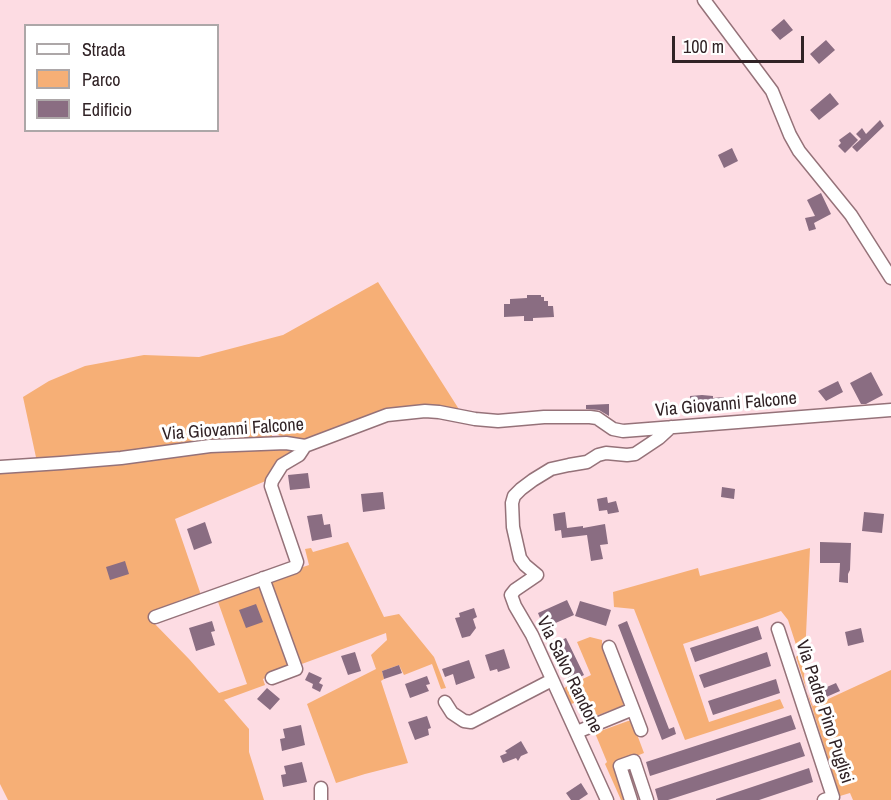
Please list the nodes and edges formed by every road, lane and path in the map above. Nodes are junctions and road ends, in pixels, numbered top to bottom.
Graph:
1 (704, 0) edge
2 (891, 278) edge
3 (891, 410) edge
4 (671, 427) junction
5 (305, 446) junction
6 (0, 467) edge
7 (263, 578) junction
8 (154, 617) dead end
9 (778, 629) dead end
10 (609, 647) dead end
11 (272, 678) dead end
12 (552, 680) junction
13 (445, 702) dead end
14 (633, 709) junction
15 (641, 730) dead end
16 (577, 732) junction
17 (645, 794) edge
18 (629, 796) edge
19 (607, 800) edge
20 (824, 800) edge

1 - 2 street
3 - 4 street, Via Giovanni Falcone
4 - 5 street, Via Giovanni Falcone
4 - 12 street, Via Salvo Randone
5 - 6 street, Via Giovanni Falcone
5 - 7 street
7 - 8 street
7 - 11 street
9 - 20 street, Via Padre Pino Puglisi
10 - 14 street
12 - 13 street
12 - 16 street, Via Salvo Randone
14 - 15 street
14 - 16 street
16 - 19 street, Via Salvo Randone
17 - 18 street
17 - 18 street

